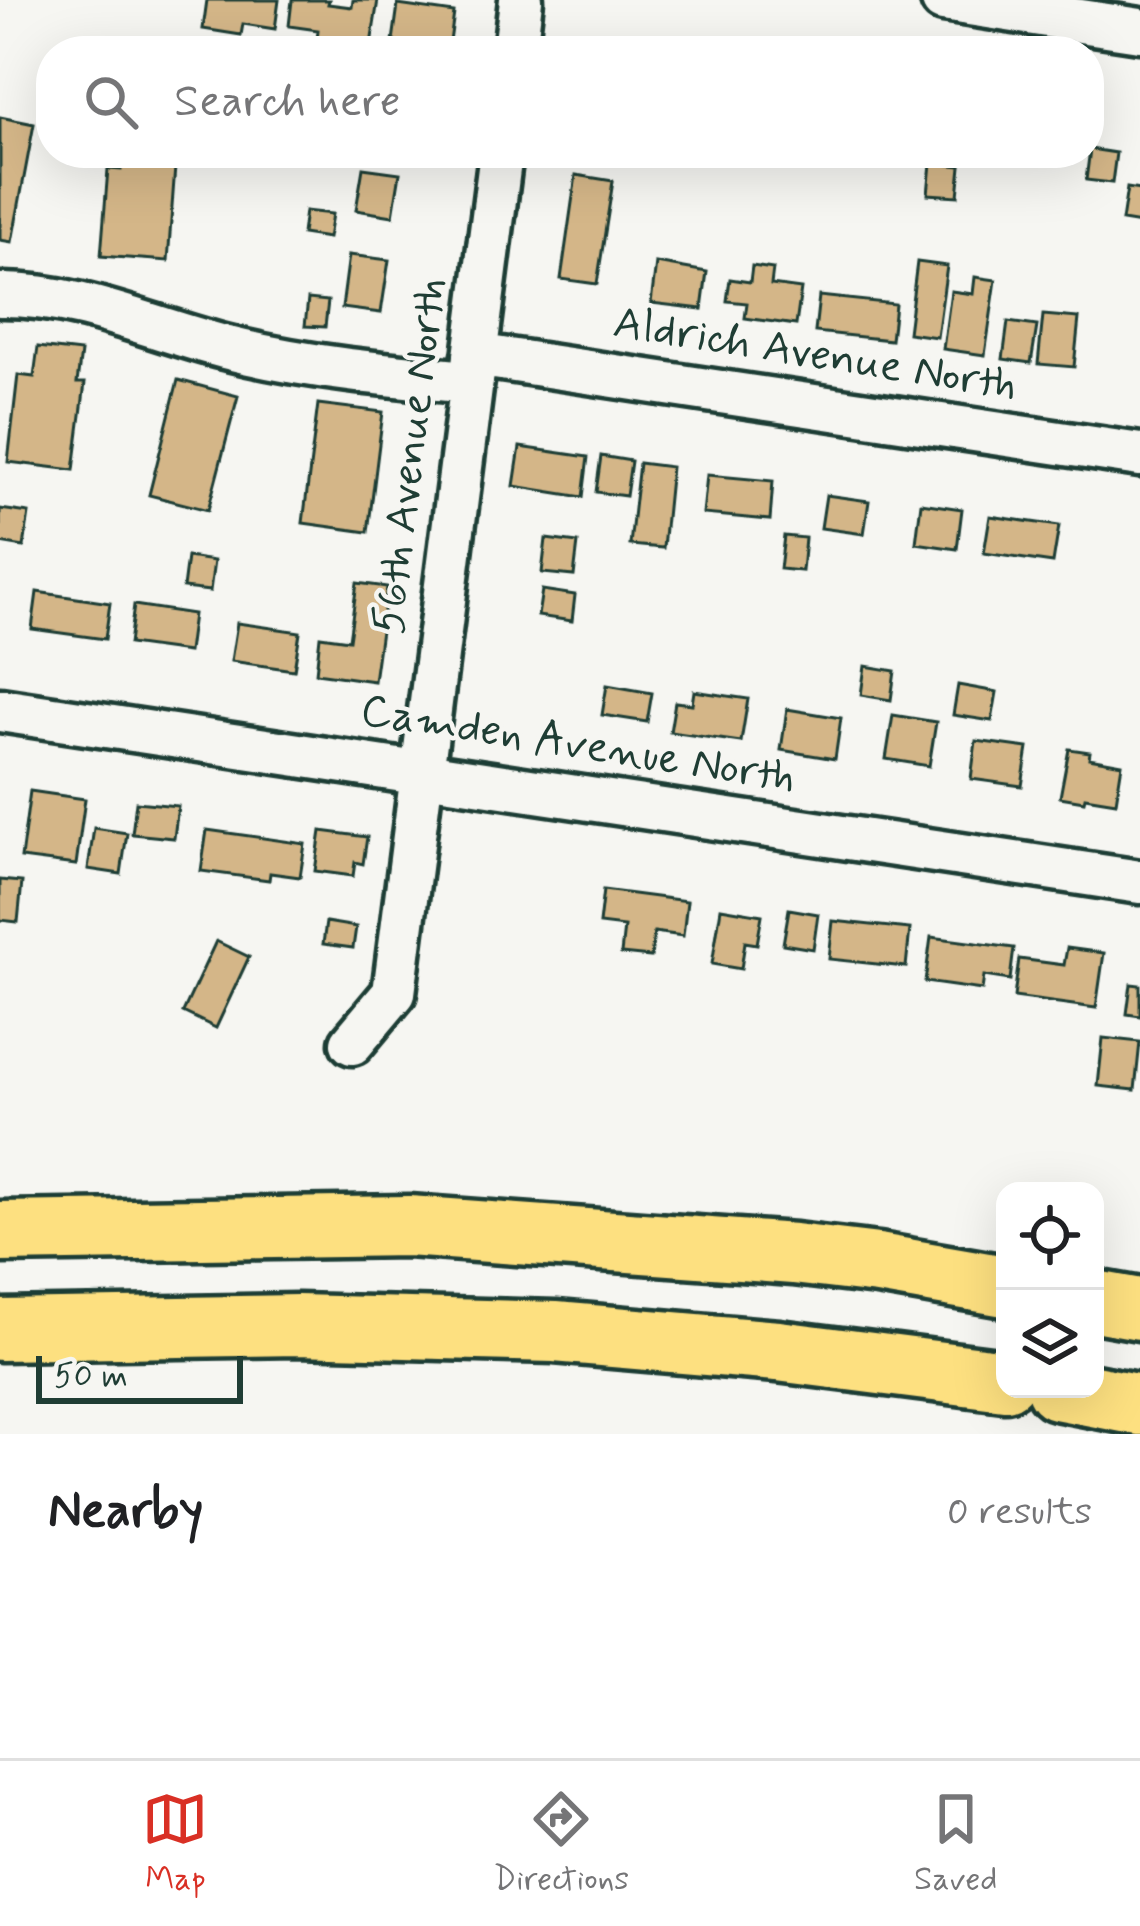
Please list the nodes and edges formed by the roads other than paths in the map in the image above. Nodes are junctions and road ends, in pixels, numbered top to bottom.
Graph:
1 (521, 0) edge
2 (943, 0) edge
3 (1140, 30) edge
4 (516, 36) edge
5 (499, 168) edge
6 (0, 295) edge
7 (473, 368) junction
8 (1140, 455) edge
9 (0, 710) edge
10 (423, 774) junction
11 (1140, 882) edge
12 (352, 1043) dead end
13 (0, 1232) edge
14 (996, 1284) edge
15 (1104, 1303) edge
16 (1140, 1309) edge
17 (0, 1330) edge
18 (996, 1379) edge
19 (1104, 1398) edge
20 (1140, 1405) edge

1 - 4 street
2 - 3 street
5 - 7 street, 56th Avenue North
6 - 7 street, Aldrich Avenue North
7 - 8 street, Aldrich Avenue North
7 - 10 street, 56th Avenue North
9 - 10 street, Camden Avenue North
10 - 11 street, Camden Avenue North
10 - 12 street, 56th Avenue North
13 - 14 highway
15 - 16 highway
17 - 18 highway
19 - 20 highway

